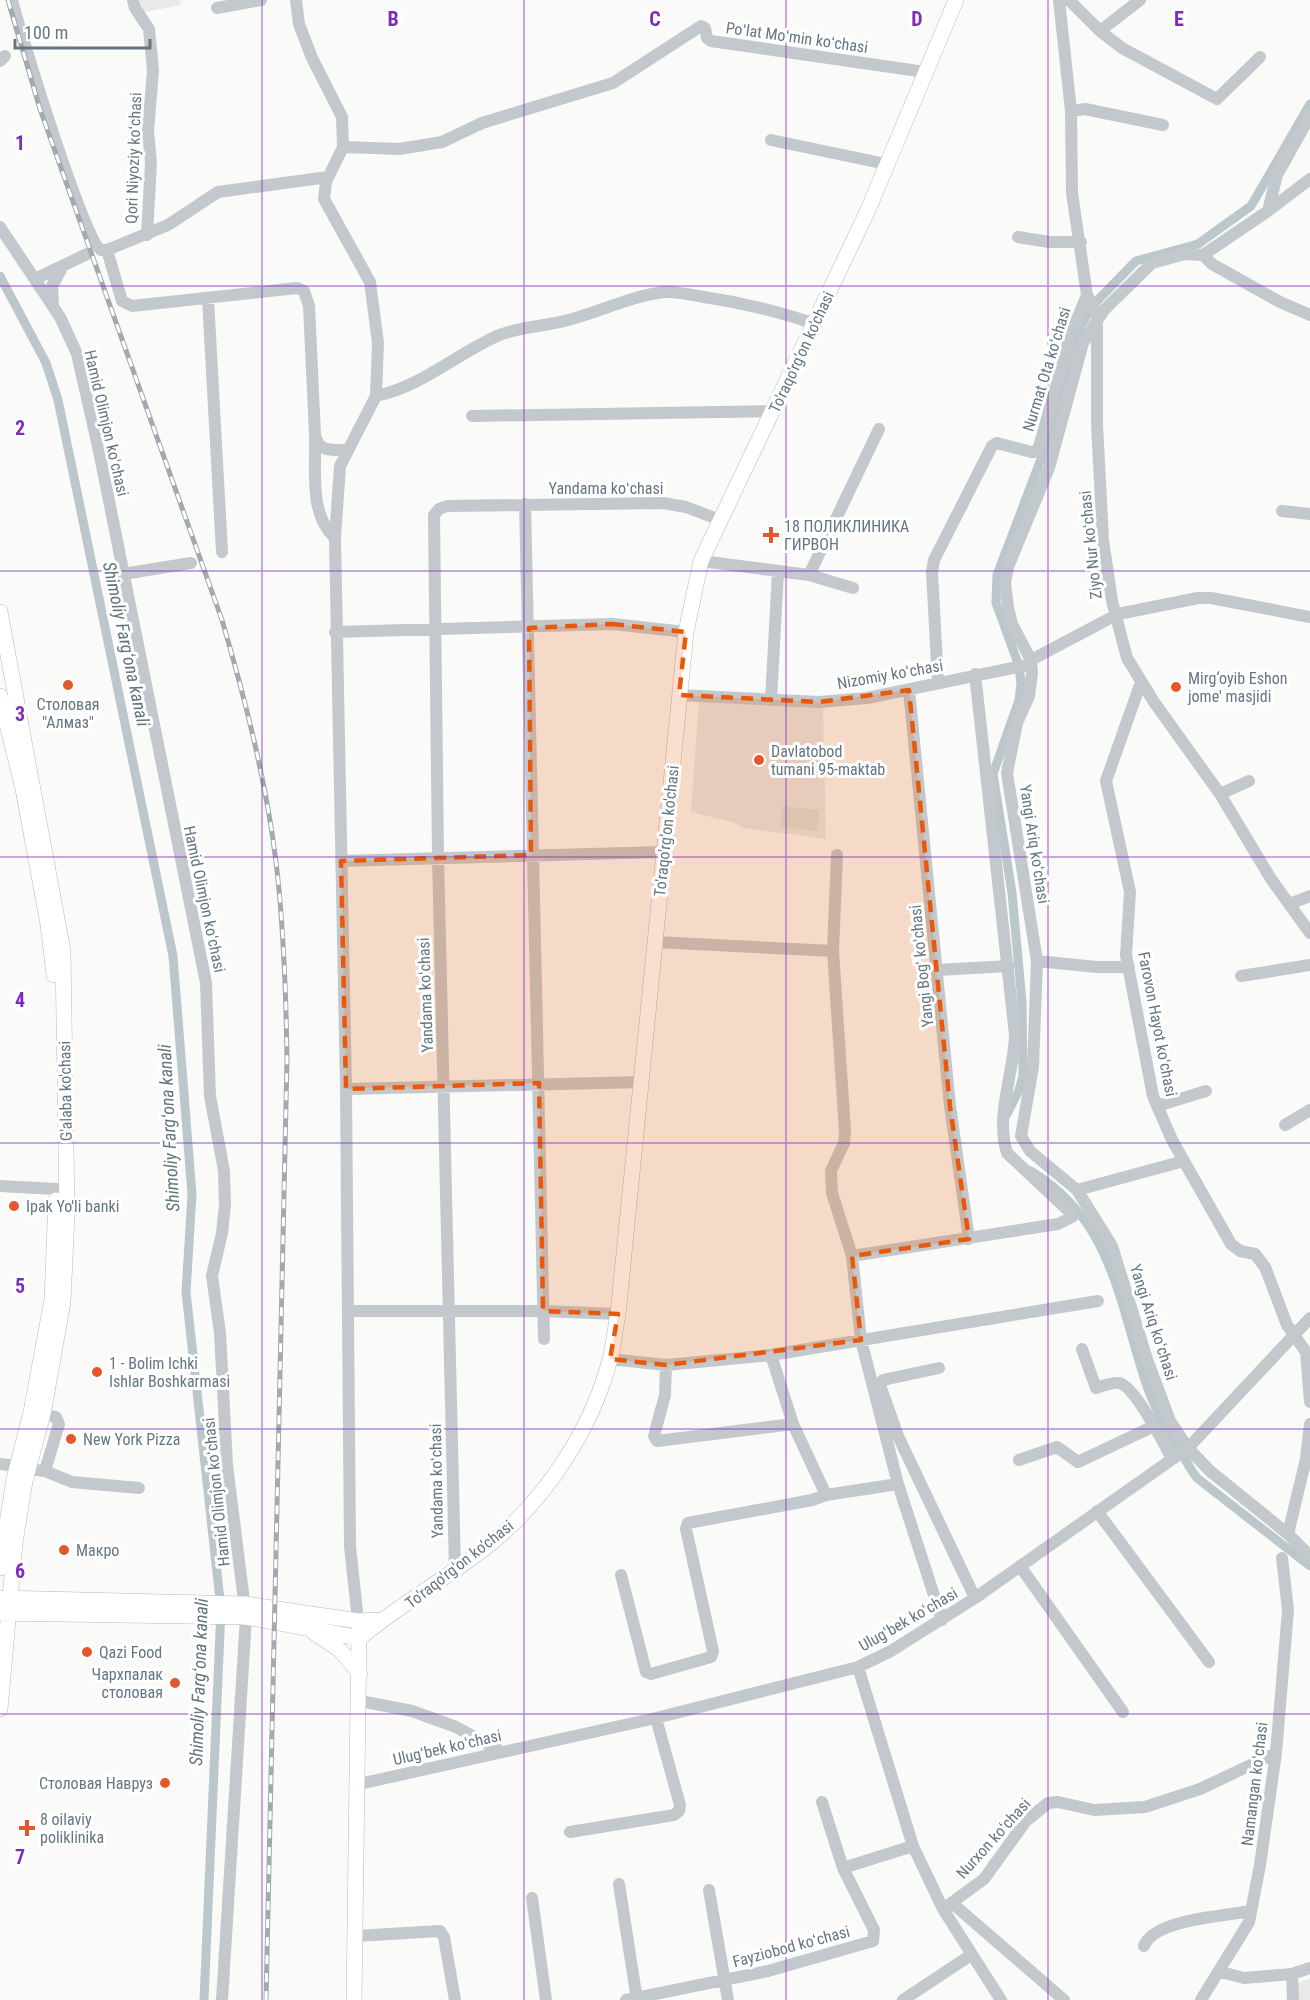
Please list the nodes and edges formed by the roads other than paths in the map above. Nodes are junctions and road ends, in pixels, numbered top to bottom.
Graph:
1 (12, 0) edge
2 (133, 0) edge
3 (261, 0) edge
4 (296, 0) edge
5 (956, 0) edge
6 (1059, 0) edge
7 (1069, 0) edge
8 (1140, 0) edge
9 (217, 8) dead end
10 (1100, 31) junction
11 (1260, 57) dead end
12 (925, 72) junction
13 (1071, 111) junction
14 (1310, 116) edge
15 (1163, 125) dead end
16 (771, 140) dead end
17 (343, 147) junction
18 (886, 164) junction
19 (328, 177) junction
20 (1310, 179) edge
21 (1268, 211) junction
22 (0, 227) edge
23 (147, 235) junction
24 (1018, 237) dead end
25 (1081, 242) junction
26 (107, 250) junction
27 (87, 254) dead end
28 (1203, 255) junction
29 (63, 265) junction
30 (35, 279) junction
31 (1087, 295) junction
32 (208, 298) junction
33 (53, 307) junction
34 (1310, 315) edge
35 (1097, 317) junction
36 (814, 324) junction
37 (376, 396) junction
38 (774, 411) junction
39 (472, 416) dead end
40 (879, 429) dead end
41 (315, 435) junction
42 (347, 450) junction
43 (525, 504) junction
44 (1282, 511) dead end
45 (1310, 514) edge
46 (720, 520) junction
47 (335, 538) junction
48 (222, 552) dead end
49 (701, 561) junction
50 (191, 563) dead end
51 (778, 572) junction
52 (123, 574) junction
53 (809, 575) junction
54 (853, 588) dead end
55 (0, 612) edge
56 (1118, 614) junction
57 (1310, 617) edge
58 (529, 628) junction
59 (434, 630) junction
60 (335, 632) junction
61 (686, 632) junction
62 (1029, 662) junction
63 (975, 674) junction
64 (938, 682) junction
65 (1141, 682) junction
66 (909, 690) junction
67 (4, 693) edge
68 (679, 695) junction
69 (771, 700) junction
70 (1249, 781) dead end
71 (1220, 794) junction
72 (663, 852) junction
73 (531, 855) junction
74 (837, 855) dead end
75 (438, 857) junction
76 (340, 861) junction
77 (45, 879) junction
78 (1310, 896) edge
79 (1289, 903) junction
80 (1310, 933) edge
81 (655, 942) junction
82 (833, 951) junction
83 (1037, 961) junction
84 (1310, 965) edge
85 (1008, 966) junction
86 (1129, 967) junction
87 (938, 970) junction
88 (1241, 976) dead end
89 (642, 1082) junction
90 (539, 1083) junction
91 (444, 1086) junction
92 (346, 1089) junction
93 (1206, 1091) dead end
94 (1157, 1106) junction
95 (1310, 1110) edge
96 (1285, 1125) dead end
97 (1184, 1161) junction
98 (0, 1186) edge
99 (56, 1189) junction
100 (1077, 1190) junction
101 (969, 1239) junction
102 (852, 1256) junction
103 (1098, 1301) dead end
104 (350, 1311) junction
105 (543, 1311) junction
106 (448, 1313) junction
107 (618, 1314) junction
108 (1310, 1318) edge
109 (1295, 1335) junction
110 (544, 1339) dead end
111 (861, 1340) junction
112 (1082, 1349) dead end
113 (1308, 1352) edge
114 (771, 1355) junction
115 (610, 1359) junction
116 (666, 1365) junction
117 (939, 1368) dead end
118 (1310, 1402) edge
119 (37, 1413) junction
120 (794, 1424) junction
121 (1310, 1424) edge
122 (1154, 1426) junction
123 (1188, 1448) junction
124 (1019, 1460) dead end
125 (1172, 1460) junction
126 (0, 1464) edge
127 (22, 1468) junction
128 (45, 1471) junction
129 (898, 1484) junction
130 (138, 1488) dead end
131 (826, 1495) junction
132 (1097, 1511) junction
133 (1288, 1534) junction
134 (1310, 1556) edge
135 (1282, 1558) dead end
136 (1020, 1566) junction
137 (6, 1569) edge
138 (455, 1570) junction
139 (621, 1575) dead end
140 (975, 1598) junction
141 (5, 1605) edge
142 (246, 1611) junction
143 (381, 1620) junction
144 (942, 1620) junction
145 (358, 1621) junction
146 (308, 1629) junction
147 (360, 1638) junction
148 (1209, 1662) dead end
149 (858, 1666) junction
150 (360, 1674) junction
151 (360, 1701) junction
152 (0, 1709) edge
153 (1123, 1712) dead end
154 (656, 1718) junction
155 (500, 1751) junction
156 (1276, 1753) junction
157 (359, 1784) junction
158 (822, 1802) dead end
159 (570, 1832) dead end
160 (913, 1846) junction
161 (843, 1868) junction
162 (619, 1884) dead end
163 (709, 1890) dead end
164 (532, 1898) dead end
165 (948, 1906) junction
166 (1251, 1911) junction
167 (356, 1936) junction
168 (1144, 1946) dead end
169 (971, 1955) junction
170 (1310, 1968) edge
171 (1221, 1971) junction
172 (1292, 1974) junction
173 (724, 1981) junction
174 (633, 1999) edge
175 (222, 2000) edge
176 (354, 2000) edge
177 (455, 2000) edge
178 (546, 2000) edge
179 (728, 2000) edge
180 (903, 2000) edge
181 (1001, 2000) edge
182 (1064, 2000) edge
183 (1202, 2000) edge
184 (1293, 2000) edge

1 - 26 street
2 - 23 street, Qori Niyoziy koʻchasi
3 - 9 street
4 - 17 street
5 - 12 main road, To'raqo'rg'on ko'chasi
6 - 13 street, Nurmat Ota koʻchasi
7 - 10 street
8 - 10 street
10 - 11 street
12 - 17 street, Poʻlat Moʻmin koʻchasi
12 - 18 main road, To'raqo'rg'on ko'chasi
13 - 15 street
13 - 25 street, Nurmat Ota koʻchasi
14 - 21 street
16 - 18 street
17 - 19 street
18 - 36 main road, To'raqo'rg'on ko'chasi
19 - 23 street, Qori Niyoziy koʻchasi
19 - 37 street
20 - 21 street
21 - 28 street
22 - 30 street, Hamid Olimjon koʻchasi
23 - 26 street
24 - 25 street
25 - 31 street, Nurmat Ota koʻchasi
26 - 32 street
27 - 29 street
28 - 34 street
28 - 35 street
29 - 30 street
29 - 33 street
30 - 33 street, Hamid Olimjon koʻchasi
31 - 35 street
31 - 64 street, Nurmat Ota koʻchasi
32 - 41 street
32 - 48 street
33 - 52 street, Hamid Olimjon koʻchasi
35 - 56 street, Ziyo Nur koʻchasi
35 - 62 street
36 - 37 street
36 - 38 main road, To'raqo'rg'on ko'chasi
37 - 42 street
38 - 39 street
38 - 46 main road, To'raqo'rg'on ko'chasi
40 - 53 street
41 - 42 street
41 - 47 street
42 - 47 street
43 - 46 street, Yandama koʻchasi
43 - 58 street, Yandama koʻchasi
43 - 59 street, Yandama koʻchasi
44 - 45 street
46 - 49 main road, To'raqo'rg'on ko'chasi
47 - 60 street
49 - 51 street
49 - 61 main road, To'raqo'rg'on ko'chasi
50 - 52 street
51 - 53 street
51 - 69 street
52 - 142 street, Hamid Olimjon koʻchasi
53 - 54 street
55 - 67 main road, G'alaba ko'chasi
56 - 57 street, Nizomiy koʻchasi
56 - 62 street, Nizomiy koʻchasi
56 - 65 street, Ziyo Nur koʻchasi
58 - 59 street
58 - 61 street
58 - 73 street, Yandama koʻchasi
59 - 60 street
59 - 75 street, Yandama koʻchasi
60 - 76 street
61 - 68 main road, To'raqo'rg'on ko'chasi
62 - 63 street, Nizomiy koʻchasi
62 - 83 street, Yangi Ariq koʻchasi
63 - 64 street, Nizomiy koʻchasi
63 - 85 street
64 - 66 street, Nizomiy koʻchasi
65 - 71 street, Ziyo Nur koʻchasi
65 - 86 street, Farovon Hayot koʻchasi
66 - 69 street, Nizomiy koʻchasi
66 - 87 street, Yangi Bogʻ koʻchasi
67 - 77 main road, G'alaba ko'chasi
68 - 69 street, Nizomiy koʻchasi
68 - 72 main road, To'raqo'rg'on ko'chasi
70 - 71 street
71 - 79 street, Ziyo Nur koʻchasi
72 - 73 street
72 - 81 main road, To'raqo'rg'on ko'chasi
73 - 75 street
73 - 90 street, Yandama koʻchasi
74 - 82 street
75 - 76 street
75 - 91 street, Yandama koʻchasi
76 - 92 street
77 - 99 main road, G'alaba ko'chasi
77 - 119 main road, G'alaba ko'chasi
78 - 79 street
79 - 80 street, Ziyo Nur koʻchasi
81 - 82 street
81 - 89 main road, To'raqo'rg'on ko'chasi
82 - 102 street
83 - 86 street
83 - 100 street, Yangi Ariq koʻchasi
84 - 88 street
85 - 87 street
85 - 101 street
86 - 94 street, Farovon Hayot koʻchasi
87 - 101 street, Yangi Bogʻ koʻchasi
89 - 90 street
89 - 107 main road, To'raqo'rg'on ko'chasi
90 - 91 street
90 - 105 street, Yandama koʻchasi
91 - 92 street
91 - 106 street, Yandama koʻchasi
92 - 104 street
93 - 94 street
94 - 97 street, Farovon Hayot koʻchasi
95 - 96 street
97 - 100 street
97 - 109 street, Farovon Hayot koʻchasi
98 - 99 street
99 - 119 main road, G'alaba ko'chasi
100 - 123 street, Yangi Ariq koʻchasi
101 - 102 street
102 - 111 street
103 - 111 street
104 - 106 street
104 - 145 street
105 - 106 street
105 - 107 street
105 - 110 street, Yandama koʻchasi
106 - 138 street, Yandama koʻchasi
107 - 115 main road, To'raqo'rg'on ko'chasi
108 - 109 street, Ulugʻbek koʻchasi
109 - 113 street, Farovon Hayot koʻchasi
109 - 123 street, Ulugʻbek koʻchasi
111 - 114 street
111 - 129 street
112 - 122 street
113 - 118 street
114 - 116 street
114 - 120 street
115 - 116 street
115 - 138 main road, To'raqo'rg'on ko'chasi
116 - 120 street
117 - 140 street
119 - 127 main road, G'alaba ko'chasi
119 - 128 street
120 - 131 street
121 - 133 street
122 - 124 street
122 - 125 street
123 - 125 street, Ulugʻbek koʻchasi
123 - 133 street, Yangi Ariq koʻchasi
125 - 132 street, Ulugʻbek koʻchasi
126 - 127 street
127 - 128 street
127 - 137 main road, G'alaba ko'chasi
128 - 130 street
129 - 131 street
129 - 144 street
131 - 139 street
132 - 136 street, Ulugʻbek koʻchasi
132 - 148 street
133 - 134 street, Yangi Ariq koʻchasi
135 - 156 street, Namangan koʻchasi
136 - 140 street, Ulugʻbek koʻchasi
136 - 153 street
137 - 141 main road, G'alaba ko'chasi
138 - 143 main road, To'raqo'rg'on ko'chasi
140 - 144 street, Ulugʻbek koʻchasi
141 - 142 main road
141 - 152 main road
142 - 145 main road
142 - 146 main road
142 - 175 street, Hamid Olimjon koʻchasi
143 - 145 main road
143 - 147 main road, To'raqo'rg'on ko'chasi
144 - 149 street, Ulugʻbek koʻchasi
145 - 147 main road
146 - 147 main road
146 - 150 main road
147 - 150 main road
149 - 154 street, Ulugʻbek koʻchasi
149 - 160 street
150 - 151 main road
151 - 155 street
151 - 157 main road
154 - 155 street, Ulugʻbek koʻchasi
154 - 159 street
155 - 157 street, Ulugʻbek koʻchasi
156 - 165 street, Nurxon koʻchasi
156 - 166 street, Namangan koʻchasi
157 - 167 main road
158 - 161 street
160 - 161 street
160 - 165 street
161 - 173 street, Fayziobod koʻchasi
162 - 174 street, Fayziobod koʻchasi
163 - 173 street
164 - 178 street
165 - 169 street
165 - 182 street
166 - 168 street
166 - 171 street, Namangan koʻchasi
167 - 176 main road
167 - 177 street
169 - 180 street
169 - 181 street
170 - 172 street
171 - 172 street
171 - 183 street, Namangan koʻchasi
172 - 184 street
173 - 174 street, Fayziobod koʻchasi
173 - 179 street

